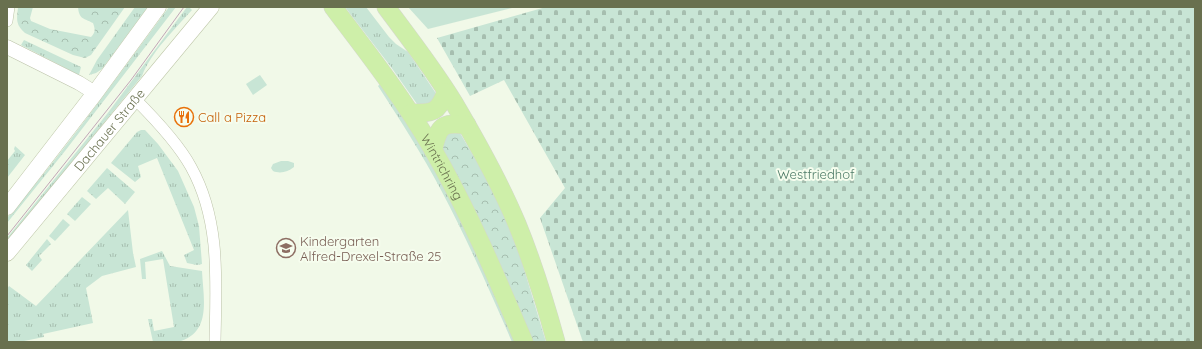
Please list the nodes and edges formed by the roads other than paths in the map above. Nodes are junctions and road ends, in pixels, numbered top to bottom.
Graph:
1 (9, 7) edge
2 (158, 7) edge
3 (211, 7) edge
4 (333, 7) edge
5 (386, 7) edge
6 (7, 21) edge
7 (7, 47) edge
8 (446, 92) junction
9 (95, 93) junction
10 (135, 99) junction
11 (411, 113) junction
12 (467, 125) junction
13 (433, 150) junction
14 (7, 207) edge
15 (7, 253) edge
16 (215, 342) edge
17 (524, 342) edge
18 (556, 342) edge

1 - 6 street
2 - 9 main road
3 - 10 main road, Dachauer Straße
4 - 11 main road, Wintrichring
5 - 8 main road
7 - 9 street
8 - 11 main road
8 - 12 main road
9 - 14 main road
10 - 15 main road, Dachauer Straße
10 - 16 street
11 - 13 main road, Wintrichring
12 - 13 main road
12 - 18 main road
13 - 17 main road, Wintrichring

